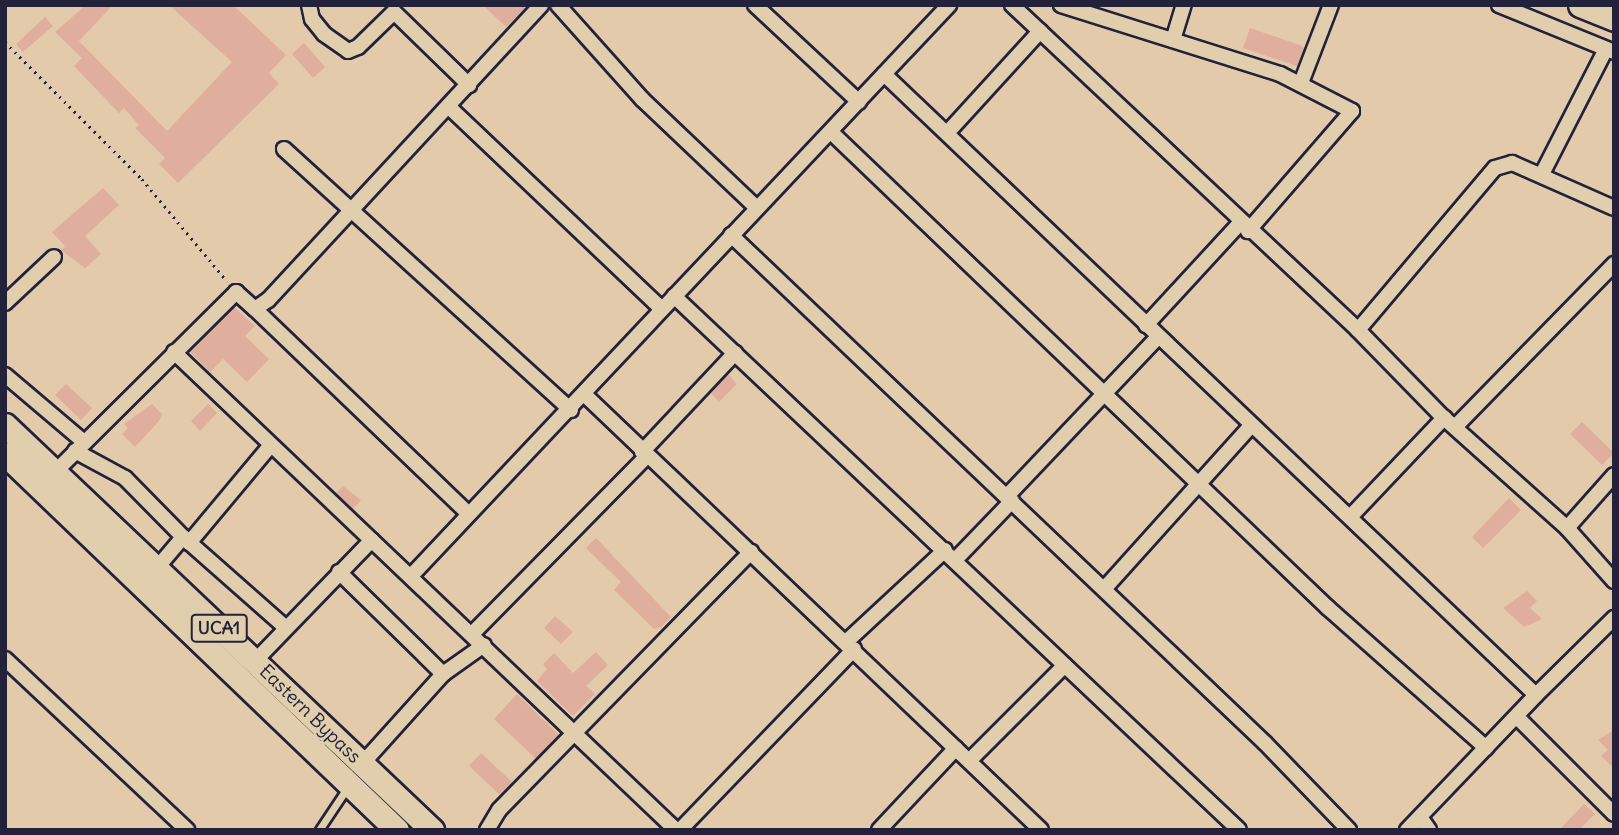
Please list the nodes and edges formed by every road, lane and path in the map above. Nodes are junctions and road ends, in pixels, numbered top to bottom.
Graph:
1 (300, 5) edge
2 (541, 5) edge
3 (558, 5) edge
4 (755, 5) edge
5 (948, 5) edge
6 (1012, 5) edge
7 (1061, 5) edge
8 (1184, 5) edge
9 (1331, 5) edge
10 (1499, 5) edge
11 (1580, 5) edge
12 (390, 9) edge
13 (310, 12) edge
14 (1614, 19) edge
15 (1040, 31) junction
16 (1173, 40) junction
17 (5, 42) edge
18 (1610, 51) edge
19 (884, 74) junction
20 (1301, 83) junction
21 (469, 85) junction
22 (859, 102) junction
23 (449, 107) junction
24 (832, 133) junction
25 (947, 133) junction
26 (284, 149) dead end
27 (1542, 174) junction
28 (757, 208) junction
29 (1614, 208) edge
30 (351, 213) junction
31 (1244, 227) junction
32 (730, 235) junction
33 (54, 257) dead end
34 (1614, 264) edge
35 (236, 292) junction
36 (674, 296) junction
37 (5, 303) edge
38 (660, 307) junction
39 (255, 309) junction
40 (1146, 325) junction
41 (1358, 330) junction
42 (1158, 337) junction
43 (174, 352) junction
44 (735, 353) junction
45 (5, 375) edge
46 (1108, 393) junction
47 (585, 395) junction
48 (571, 410) junction
49 (1449, 423) junction
50 (5, 425) edge
51 (1251, 426) junction
52 (80, 446) junction
53 (270, 446) junction
54 (5, 454) edge
55 (644, 455) junction
56 (54, 473) junction
57 (1614, 475) edge
58 (1200, 482) junction
59 (1009, 499) junction
60 (467, 512) junction
61 (1350, 517) junction
62 (1567, 528) junction
63 (186, 540) junction
64 (372, 540) junction
65 (751, 552) junction
66 (950, 555) junction
67 (156, 569) junction
68 (339, 572) junction
69 (411, 576) junction
70 (1614, 581) edge
71 (1104, 589) junction
72 (1614, 618) edge
73 (285, 627) junction
74 (472, 634) junction
75 (484, 645) junction
76 (850, 645) junction
77 (5, 659) edge
78 (255, 661) junction
79 (1065, 665) junction
80 (443, 674) junction
81 (1536, 695) junction
82 (1517, 716) junction
83 (574, 732) junction
84 (956, 748) junction
85 (1486, 748) junction
86 (970, 761) junction
87 (362, 764) junction
88 (350, 785) junction
89 (1614, 814) edge
90 (1420, 817) junction
91 (187, 830) edge
92 (318, 830) edge
93 (397, 830) edge
94 (432, 830) edge
95 (487, 830) edge
96 (678, 830) edge
97 (879, 830) edge
98 (1041, 830) edge
99 (1239, 830) edge
100 (1349, 830) edge
101 (1407, 830) edge
102 (1429, 830) edge

1 - 13 street
2 - 21 street
3 - 28 street
4 - 22 street
5 - 19 street
6 - 15 street
7 - 16 street
8 - 16 street
9 - 20 street
10 - 18 street
11 - 14 main road
12 - 13 street
12 - 21 street
15 - 25 street
15 - 31 street
16 - 20 street
17 - 35 path
18 - 27 street
19 - 22 street
19 - 25 street
20 - 31 street
21 - 23 street
22 - 24 street
23 - 30 street
23 - 38 street
24 - 28 street
24 - 46 street
25 - 40 street
26 - 30 street
27 - 29 street
27 - 41 street
28 - 32 street
30 - 39 street
30 - 48 street
31 - 40 street
31 - 41 street
32 - 36 street
32 - 59 street
33 - 37 street
34 - 49 street
35 - 39 street
35 - 43 street
36 - 38 street
36 - 44 street
38 - 47 street
39 - 60 street
40 - 42 street
41 - 49 street
42 - 46 street
42 - 51 street
43 - 52 street
43 - 53 street
44 - 55 street
44 - 66 street
45 - 52 street
46 - 58 street
46 - 59 street
47 - 48 street
47 - 55 street
48 - 60 street
49 - 61 street
49 - 62 street
50 - 56 main road, Eastern Bypass / UCA1
51 - 58 street
51 - 61 street
52 - 56 street
52 - 63 street
53 - 63 street
53 - 64 street
54 - 88 main road, Eastern Bypass
55 - 65 street
55 - 74 street
56 - 67 main road, Eastern Bypass / UCA1
57 - 62 street
58 - 71 street
58 - 85 street
59 - 66 street
59 - 71 street
60 - 69 street
61 - 81 street
62 - 70 street
63 - 67 street
63 - 73 street
64 - 68 street
64 - 69 street
65 - 76 street
65 - 83 street
66 - 76 street
66 - 79 street
67 - 78 main road, Eastern Bypass / UCA1
68 - 73 street
68 - 80 street
69 - 74 street
71 - 100 street
72 - 81 street
73 - 78 street
74 - 75 street
75 - 80 street
75 - 83 street
76 - 84 street
76 - 96 street
77 - 91 street
78 - 87 main road, Eastern Bypass / UCA1
79 - 86 street
79 - 99 street
80 - 87 street
81 - 82 street
82 - 85 street
82 - 89 street
83 - 95 street
83 - 96 street
84 - 86 street
84 - 97 street
85 - 90 street
86 - 98 street
87 - 94 main road, Eastern Bypass / UCA1
88 - 92 lane
88 - 93 main road, Eastern Bypass
90 - 101 street
90 - 102 street

